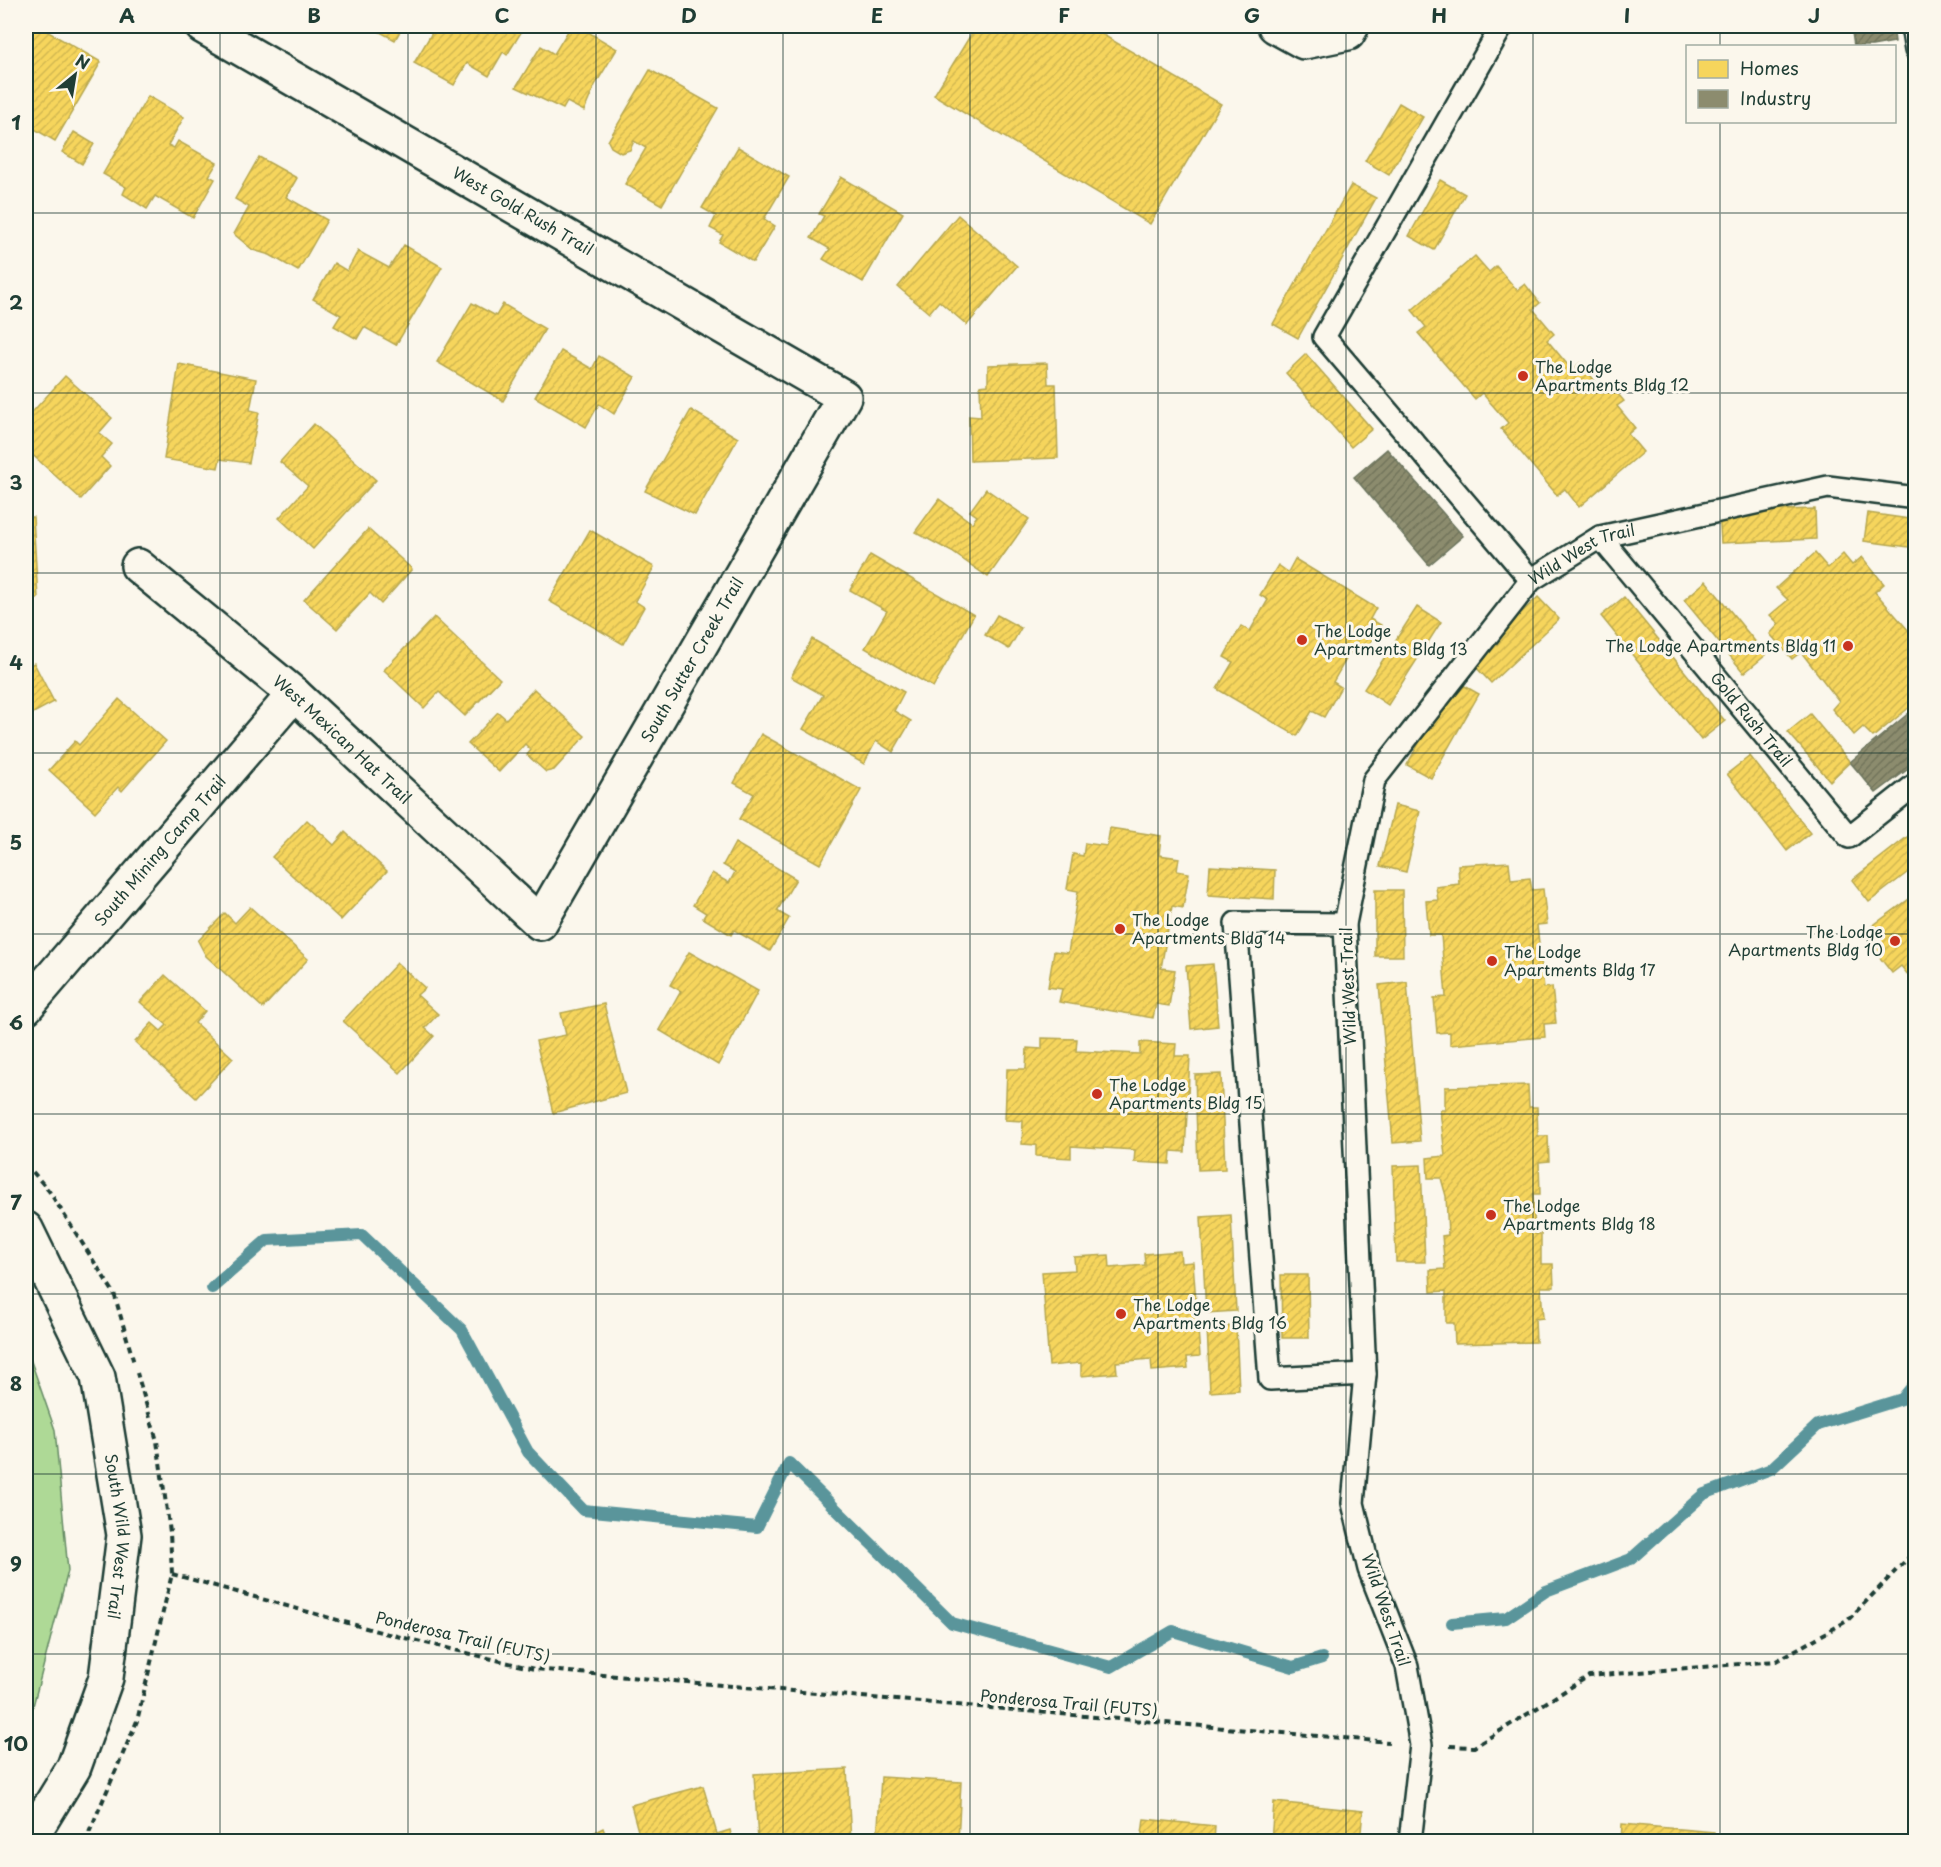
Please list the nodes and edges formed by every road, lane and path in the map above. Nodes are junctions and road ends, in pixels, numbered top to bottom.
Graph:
1 (202, 26) edge
2 (1275, 26) edge
3 (1352, 26) edge
4 (1502, 26) edge
5 (1912, 26) edge
6 (1916, 50) edge
7 (844, 397) joint
8 (1916, 498) edge
9 (1600, 537) junction
10 (138, 566) dead end
11 (1531, 580) junction
12 (294, 694) junction
13 (1916, 783) edge
14 (540, 922) joint
15 (1345, 924) junction
16 (26, 1007) edge
17 (26, 1229) edge
18 (1365, 1374) junction
19 (1916, 1550) edge
20 (171, 1574) dead end
21 (1420, 1745) junction
22 (28, 1842) edge
23 (1410, 1842) edge

1 - 7 street, West Gold Rush Trail
2 - 3 street
4 - 11 lane
5 - 6 lane
7 - 14 street, South Sutter Creek Trail
8 - 9 lane, Wild West Trail
9 - 11 lane, Wild West Trail
9 - 13 lane, Gold Rush Trail
10 - 12 street, West Mexican Hat Trail
11 - 15 lane, Wild West Trail
12 - 14 street, West Mexican Hat Trail
12 - 16 street, South Mining Camp Trail
15 - 18 lane, Wild West Trail
15 - 18 lane
17 - 22 street, South Wild West Trail
18 - 21 lane, Wild West Trail
19 - 21 path, Ponderosa Trail (FUTS)
20 - 21 path, Ponderosa Trail (FUTS)
21 - 23 lane, Wild West Trail

